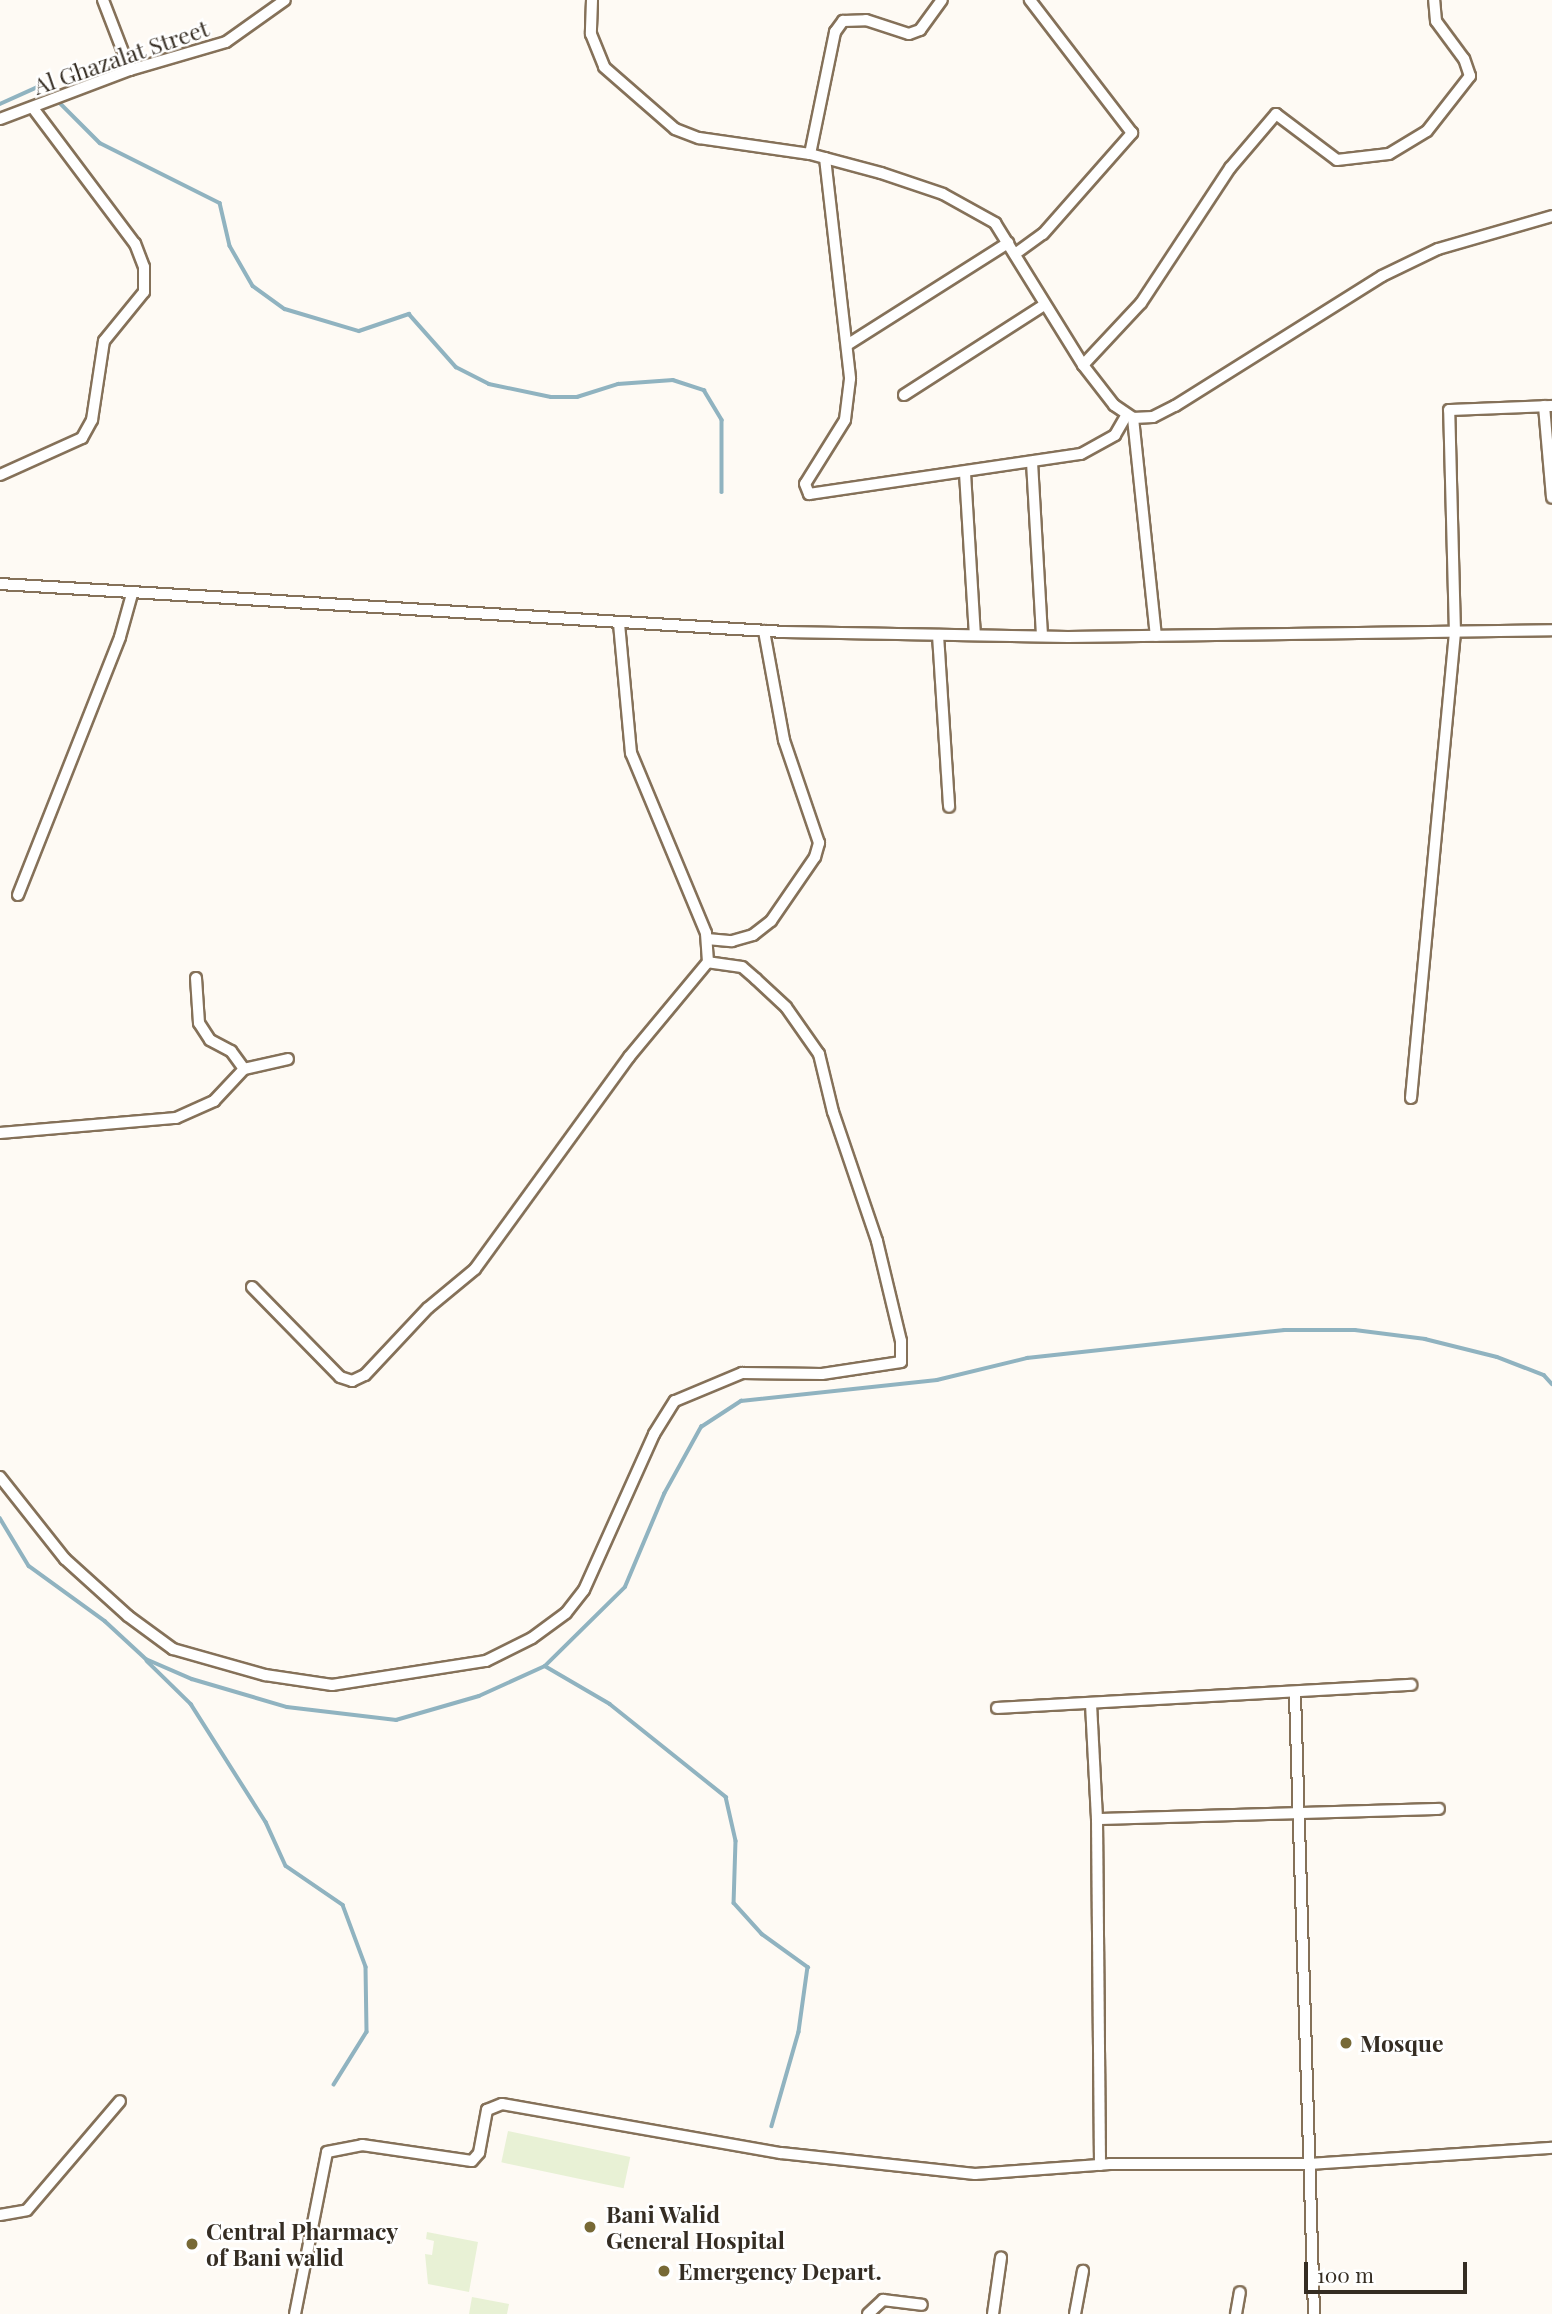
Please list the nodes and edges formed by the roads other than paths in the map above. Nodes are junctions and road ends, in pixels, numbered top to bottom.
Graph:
1 (103, 0) edge
2 (285, 0) edge
3 (592, 0) edge
4 (942, 0) edge
5 (1030, 0) edge
6 (1434, 0) edge
7 (130, 70) junction
8 (33, 108) junction
9 (0, 119) edge
10 (810, 154) junction
11 (825, 158) junction
12 (1552, 216) edge
13 (1008, 243) junction
14 (1015, 254) junction
15 (1044, 305) junction
16 (847, 345) junction
17 (1083, 365) junction
18 (904, 395) dead end
19 (1548, 406) edge
20 (1130, 417) junction
21 (1032, 462) junction
22 (965, 473) junction
23 (0, 475) edge
24 (1552, 498) edge
25 (0, 584) edge
26 (132, 594) junction
27 (619, 622) junction
28 (1552, 630) edge
29 (764, 631) junction
30 (1455, 633) junction
31 (938, 635) junction
32 (975, 635) junction
33 (1042, 636) junction
34 (1156, 636) junction
35 (949, 807) dead end
36 (18, 895) dead end
37 (708, 939) junction
38 (708, 962) junction
39 (196, 978) dead end
40 (288, 1059) dead end
41 (244, 1069) junction
42 (1411, 1098) dead end
43 (0, 1133) edge
44 (252, 1287) dead end
45 (0, 1477) edge
46 (1411, 1685) dead end
47 (1295, 1695) junction
48 (1091, 1704) junction
49 (997, 1708) dead end
50 (1439, 1809) dead end
51 (1297, 1813) junction
52 (1097, 1819) junction
53 (120, 2101) dead end
54 (1552, 2148) edge
55 (1309, 2164) junction
56 (1100, 2165) junction
57 (0, 2215) edge
58 (1001, 2258) dead end
59 (1083, 2271) dead end
60 (1240, 2292) dead end
61 (922, 2305) dead end
62 (295, 2314) edge
63 (868, 2314) edge
64 (993, 2314) edge
65 (1075, 2314) edge
66 (1236, 2314) edge
67 (1314, 2314) edge

1 - 7 street
2 - 7 street, Al Ghazalat Street
3 - 10 street
4 - 10 street
5 - 14 street
6 - 17 street
7 - 8 street, Al Ghazalat Street
8 - 9 street, Al Ghazalat Street
8 - 23 street
10 - 11 street
11 - 13 street
11 - 16 street
12 - 20 street
13 - 14 street
13 - 16 street
14 - 15 street
15 - 17 street
15 - 18 street
16 - 22 street
17 - 20 street
19 - 24 street
19 - 30 street
20 - 21 street
20 - 34 street
21 - 22 street
21 - 33 street
22 - 32 street
25 - 26 street
26 - 27 street
26 - 36 street
27 - 29 street
27 - 37 street
28 - 30 street
29 - 31 street
29 - 37 street
30 - 34 street
30 - 42 street
31 - 32 street
31 - 35 street
32 - 33 street
33 - 34 street
37 - 38 street
38 - 44 street
38 - 45 street
39 - 41 street
40 - 41 street
41 - 43 street
46 - 47 street
47 - 48 street
47 - 51 street
48 - 49 street
48 - 52 street
50 - 51 street
51 - 52 street
51 - 55 street
52 - 56 street
53 - 57 street
54 - 55 street
55 - 56 street
55 - 67 street
56 - 62 street
58 - 64 street
59 - 65 street
60 - 66 street
61 - 63 street

